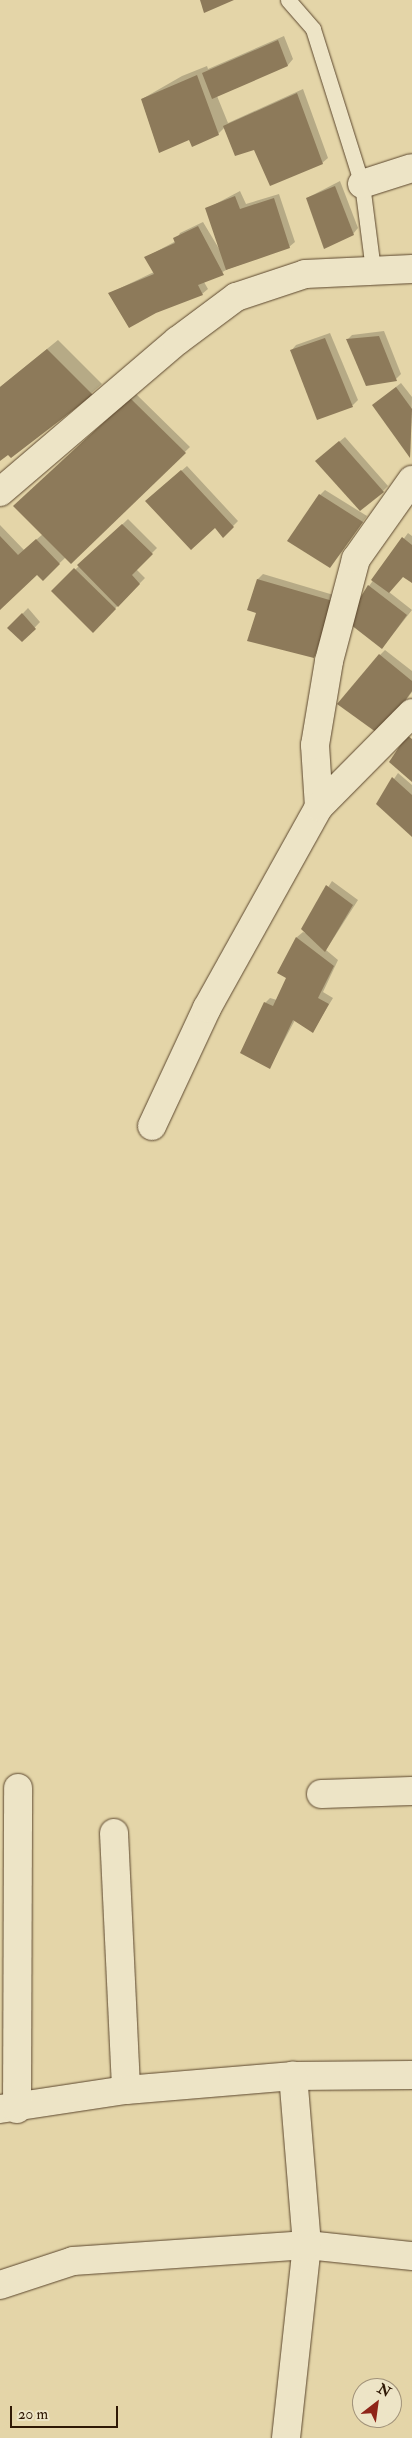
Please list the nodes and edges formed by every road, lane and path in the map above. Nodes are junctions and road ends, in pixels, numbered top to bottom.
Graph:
1 (288, 0) edge
2 (412, 168) edge
3 (362, 184) junction
4 (412, 269) edge
5 (373, 270) junction
6 (412, 480) edge
7 (0, 492) edge
8 (412, 712) edge
9 (319, 807) junction
10 (152, 1126) dead end
11 (18, 1788) dead end
12 (412, 1792) edge
13 (321, 1794) dead end
14 (114, 1833) dead end
15 (412, 2075) edge
16 (292, 2076) junction
17 (126, 2090) junction
18 (9, 2109) edge
19 (307, 2245) junction
20 (412, 2256) edge
21 (0, 2285) edge
22 (286, 2438) edge

1 - 3 lane
2 - 3 street
3 - 5 lane
4 - 5 street
5 - 7 street
6 - 9 street
8 - 9 street
9 - 10 street
11 - 18 street
12 - 13 street
14 - 17 street
15 - 16 street
16 - 17 street
16 - 19 street
17 - 18 street
19 - 20 street
19 - 21 street
19 - 22 street

